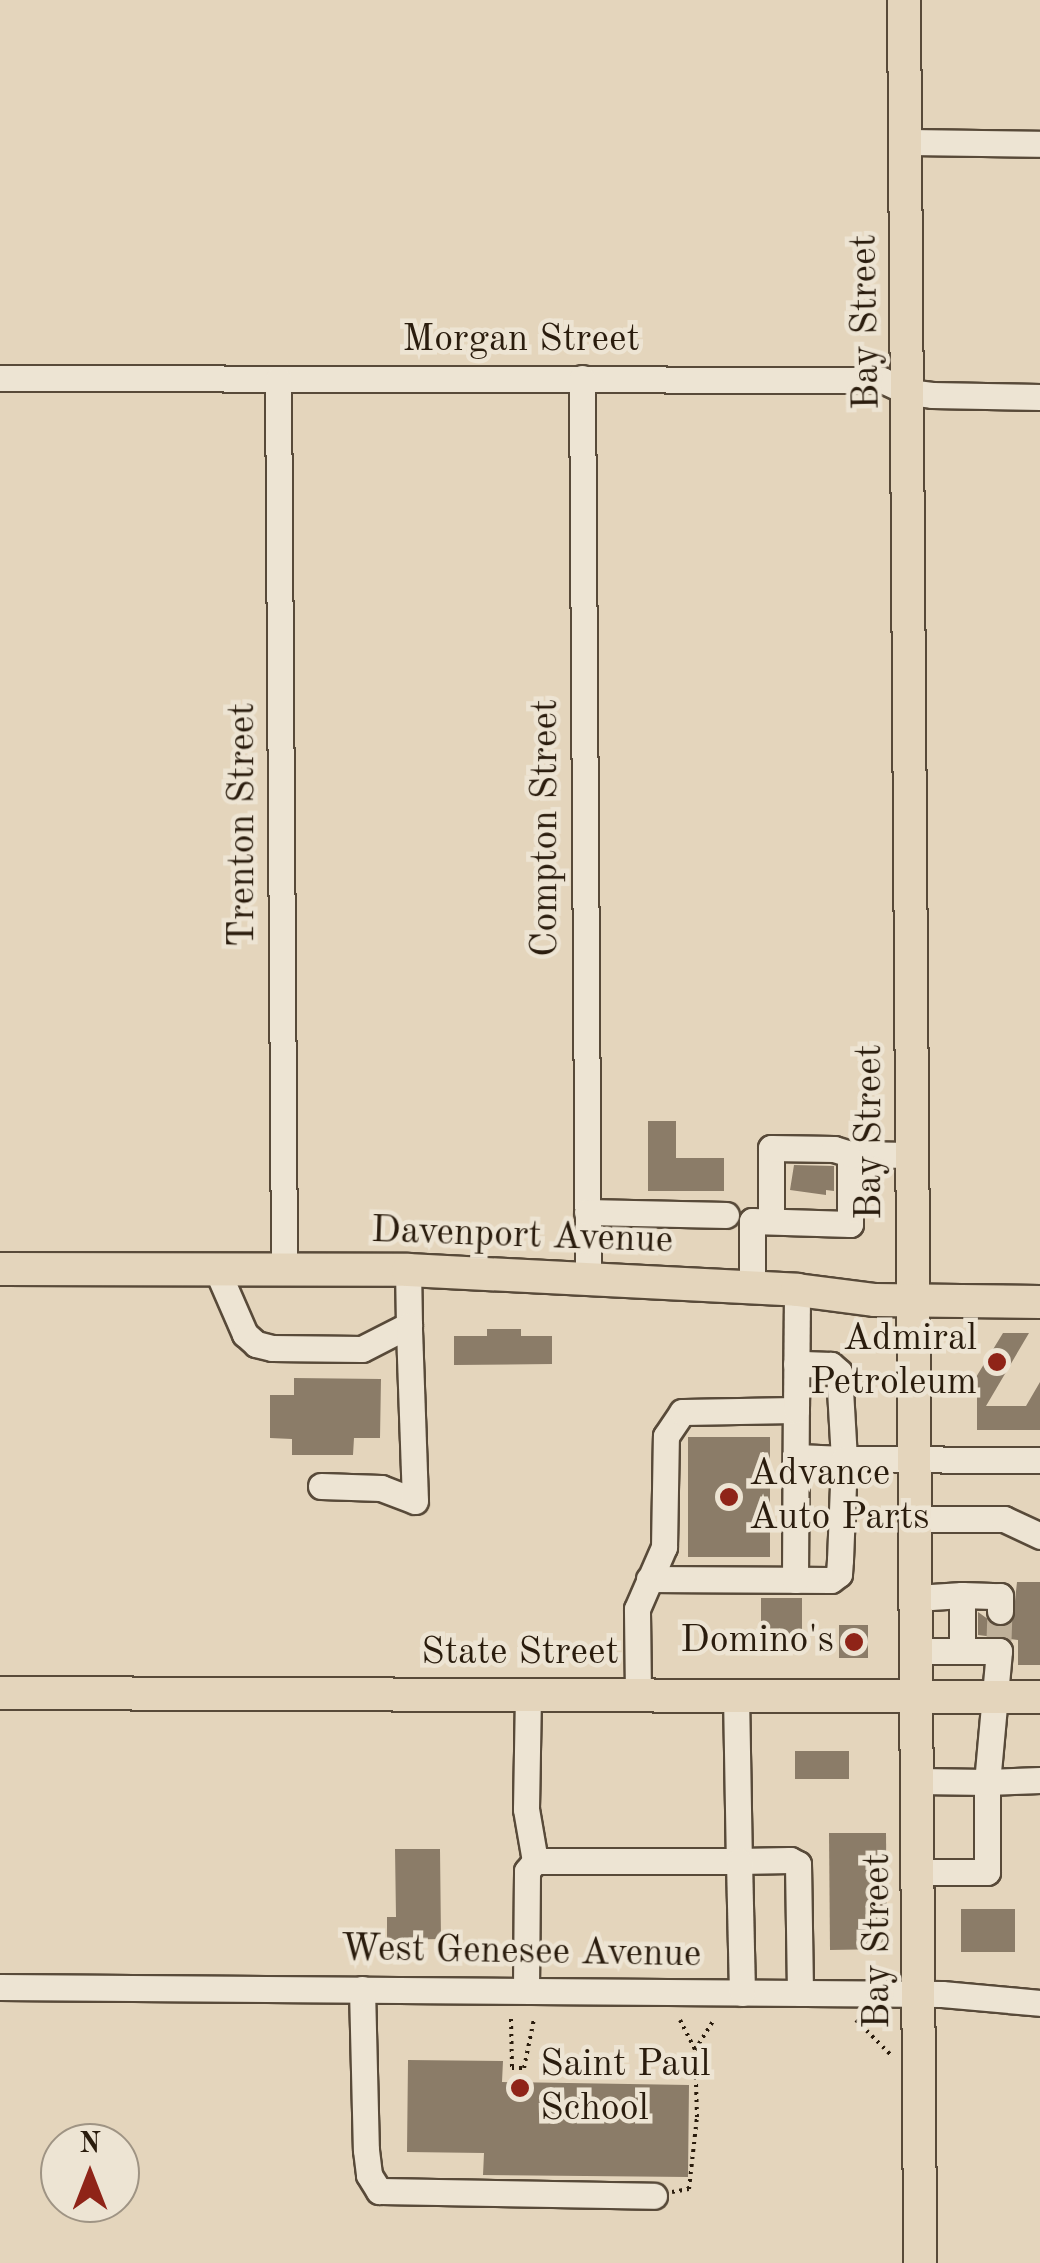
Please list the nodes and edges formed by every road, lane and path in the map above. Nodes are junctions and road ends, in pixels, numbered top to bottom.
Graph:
1 (904, 0) edge
2 (905, 142) junction
3 (1040, 144) edge
4 (0, 378) edge
5 (582, 378) junction
6 (278, 379) junction
7 (908, 392) junction
8 (1040, 397) edge
9 (850, 1154) junction
10 (911, 1155) junction
11 (587, 1212) junction
12 (726, 1216) dead end
13 (771, 1221) junction
14 (0, 1269) edge
15 (217, 1270) junction
16 (284, 1270) junction
17 (408, 1270) junction
18 (588, 1278) junction
19 (752, 1288) junction
20 (797, 1290) junction
21 (911, 1301) junction
22 (1040, 1302) edge
23 (409, 1324) junction
24 (796, 1364) junction
25 (796, 1410) junction
26 (796, 1457) junction
27 (914, 1458) junction
28 (844, 1459) junction
29 (1040, 1460) edge
30 (320, 1486) dead end
31 (914, 1520) junction
32 (1040, 1536) edge
33 (649, 1578) junction
34 (796, 1580) junction
35 (962, 1595) junction
36 (916, 1598) junction
37 (1000, 1603) dead end
38 (918, 1652) junction
39 (962, 1652) junction
40 (0, 1693) edge
41 (528, 1694) junction
42 (638, 1694) junction
43 (736, 1694) junction
44 (919, 1694) junction
45 (992, 1696) junction
46 (1040, 1697) edge
47 (1040, 1780) edge
48 (919, 1781) junction
49 (987, 1782) junction
50 (536, 1861) junction
51 (739, 1861) junction
52 (919, 1872) junction
53 (0, 1987) edge
54 (526, 1988) junction
55 (362, 1989) junction
56 (742, 1993) junction
57 (800, 1993) junction
58 (919, 1994) junction
59 (1040, 2003) edge
60 (512, 2019) dead end
61 (534, 2019) dead end
62 (680, 2020) dead end
63 (714, 2020) dead end
64 (856, 2020) dead end
65 (695, 2050) junction
66 (894, 2058) dead end
67 (654, 2196) joint
68 (920, 2263) edge

1 - 2 main road, Bay Street
2 - 3 street
2 - 7 main road, Bay Street
4 - 6 street, Morgan Street
5 - 6 street, Morgan Street
5 - 7 street, Morgan Street
5 - 11 street, Compton Street
6 - 16 street, Trenton Street
7 - 8 street, Morgan Street
7 - 10 main road, Bay Street
9 - 10 street
9 - 13 street
9 - 13 street
10 - 21 main road, Bay Street
11 - 12 street
11 - 18 street, Compton Street
13 - 19 street
14 - 15 main road, Davenport Avenue
15 - 16 main road, Davenport Avenue
15 - 23 street
16 - 17 main road, Davenport Avenue
17 - 18 main road, Davenport Avenue
17 - 23 street
18 - 19 main road, Davenport Avenue
19 - 20 main road, Davenport Avenue
20 - 21 main road, Davenport Avenue
20 - 24 street
21 - 22 main road, Davenport Avenue
21 - 27 main road, Bay Street
23 - 30 street
24 - 25 street
24 - 28 street
25 - 26 street
25 - 33 street
26 - 28 street
26 - 34 street
27 - 28 street
27 - 29 street
27 - 31 main road, Bay Street
28 - 34 street
31 - 32 street
31 - 36 main road, Bay Street
33 - 34 street
33 - 42 street
35 - 36 street
35 - 37 street
35 - 39 street
36 - 38 main road, Bay Street
38 - 39 street
38 - 44 main road, Bay Street
39 - 45 street
40 - 41 main road, State Street
41 - 42 main road, State Street
41 - 50 street
42 - 43 main road, State Street
43 - 44 main road, State Street
43 - 51 street
44 - 45 main road, State Street
44 - 48 main road, Bay Street
45 - 46 main road, State Street
45 - 49 street
47 - 49 street
48 - 49 street
48 - 52 main road, Bay Street
49 - 52 street
50 - 51 street
50 - 54 street
51 - 56 street
51 - 57 street
52 - 58 main road, Bay Street
53 - 55 street, West Genesee Avenue
54 - 55 street, West Genesee Avenue
54 - 56 street, West Genesee Avenue
55 - 67 street
56 - 57 street, West Genesee Avenue
57 - 58 street, West Genesee Avenue
58 - 59 street, West Genesee Avenue
58 - 68 main road, Bay Street
60 - 61 path
62 - 65 path
63 - 65 path
64 - 66 path
65 - 67 path

